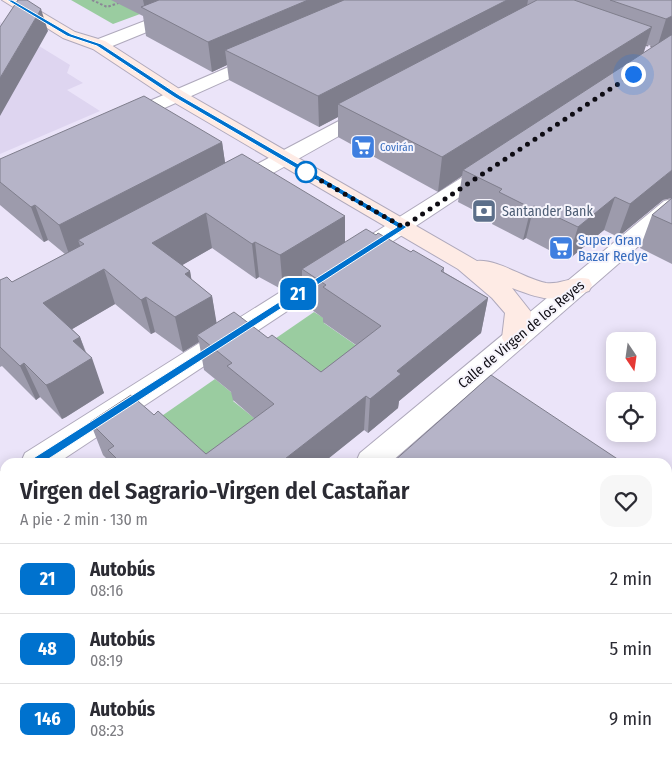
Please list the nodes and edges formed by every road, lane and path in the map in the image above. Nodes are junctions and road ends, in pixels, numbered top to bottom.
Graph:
1 (10, 0) edge
2 (92, 0) edge
3 (127, 0) edge
4 (213, 0) edge
5 (99, 45) junction
6 (646, 45) edge
7 (660, 49) edge
8 (277, 51) edge
9 (176, 96) junction
10 (386, 102) edge
11 (110, 126) edge
12 (510, 155) edge
13 (283, 159) junction
14 (216, 195) edge
15 (672, 206) edge
16 (403, 227) junction
17 (466, 264) junction
18 (580, 285) junction
19 (515, 338) junction
20 (42, 458) edge
21 (376, 458) edge

1 - 5 street
2 - 3 path
4 - 5 street
5 - 9 street
6 - 7 path
8 - 9 street
9 - 11 street
9 - 13 street
10 - 13 street
12 - 16 street
13 - 14 street
13 - 16 street
15 - 18 street, Calle de Virgen de los Reyes
16 - 17 street
16 - 20 street
17 - 18 street
17 - 19 street
18 - 19 street, Calle de Virgen de los Reyes
19 - 21 street, Calle de Virgen de los Reyes

